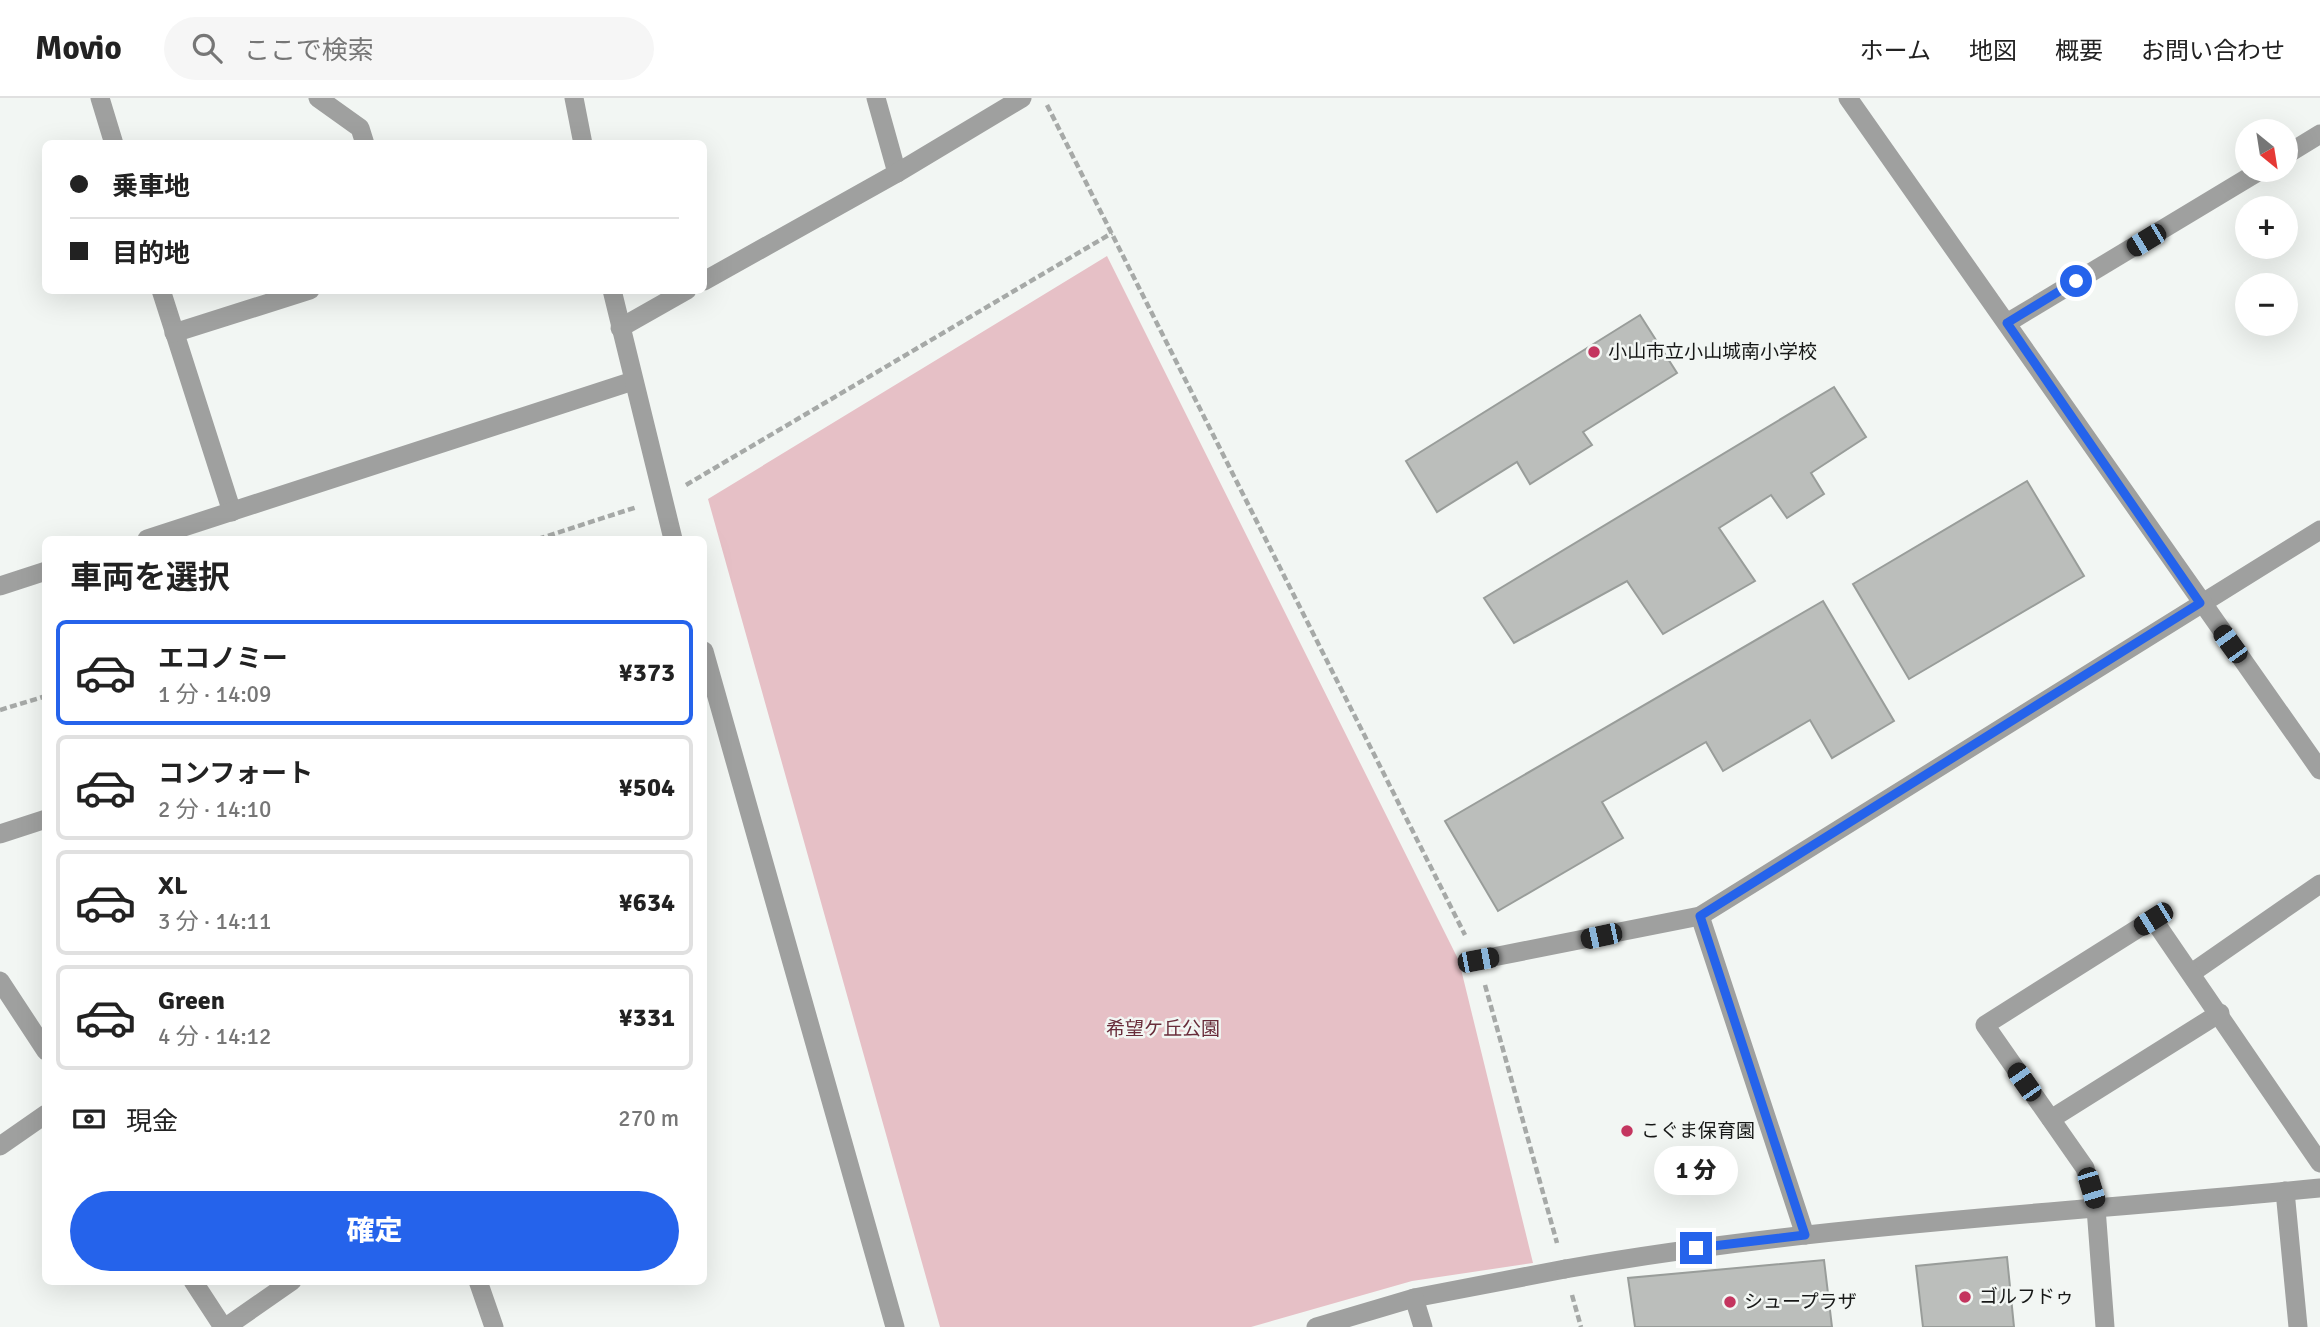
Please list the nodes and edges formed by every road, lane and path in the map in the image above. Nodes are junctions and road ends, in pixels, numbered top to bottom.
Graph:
1 (100, 98) edge
2 (318, 98) edge
3 (574, 98) edge
4 (876, 98) edge
5 (1021, 98) edge
6 (1044, 98) edge
7 (1848, 98) edge
8 (2320, 134) edge
9 (113, 140) edge
10 (364, 140) edge
11 (582, 140) edge
12 (2298, 148) edge
13 (897, 173) junction
14 (2241, 182) edge
15 (1112, 233) junction
16 (707, 279) edge
17 (162, 294) edge
18 (297, 294) edge
19 (613, 294) edge
20 (680, 294) edge
21 (2007, 323) junction
22 (620, 328) junction
23 (174, 333) junction
24 (633, 382) junction
25 (663, 499) junction
26 (232, 512) junction
27 (2320, 530) edge
28 (156, 536) edge
29 (547, 536) edge
30 (672, 536) edge
31 (42, 572) edge
32 (0, 586) edge
33 (2200, 603) junction
34 (707, 662) edge
35 (42, 697) edge
36 (0, 710) edge
37 (2320, 770) edge
38 (42, 820) edge
39 (0, 834) edge
40 (2320, 884) edge
41 (1700, 916) junction
42 (1478, 960) junction
43 (2193, 972) junction
44 (0, 981) edge
45 (2220, 1013) junction
46 (42, 1045) edge
47 (42, 1117) edge
48 (2051, 1119) junction
49 (0, 1146) edge
50 (2320, 1163) edge
51 (2320, 1188) edge
52 (2285, 1191) junction
53 (2096, 1208) junction
54 (1805, 1235) junction
55 (1565, 1269) junction
56 (196, 1285) edge
57 (286, 1285) edge
58 (479, 1285) edge
59 (1414, 1298) junction
60 (224, 1327) edge
61 (494, 1327) edge
62 (895, 1327) edge
63 (1316, 1327) edge
64 (1423, 1327) edge
65 (2105, 1327) edge
66 (2298, 1327) edge

1 - 9 street
2 - 10 street
3 - 11 street
4 - 13 street
5 - 13 street
6 - 15 path
7 - 21 street
8 - 12 street
13 - 16 street
14 - 21 street
15 - 25 path
15 - 42 path
17 - 23 street
18 - 23 street
19 - 22 street
20 - 22 street
21 - 33 street
22 - 24 street
23 - 26 street
24 - 25 street
24 - 26 street
25 - 29 path
25 - 30 street
26 - 28 street
27 - 33 street
31 - 32 street
33 - 37 street
33 - 41 street
34 - 62 street
35 - 36 path
38 - 39 street
40 - 43 street
41 - 42 street
41 - 54 street
42 - 55 path
43 - 45 street
43 - 48 street
44 - 46 street
45 - 48 street
45 - 50 street
47 - 49 street
48 - 53 street
51 - 52 street
52 - 53 street
52 - 66 street
53 - 54 street
53 - 65 street
54 - 55 street
55 - 59 street
56 - 60 street
57 - 60 street
58 - 61 street
59 - 63 street
59 - 64 street

